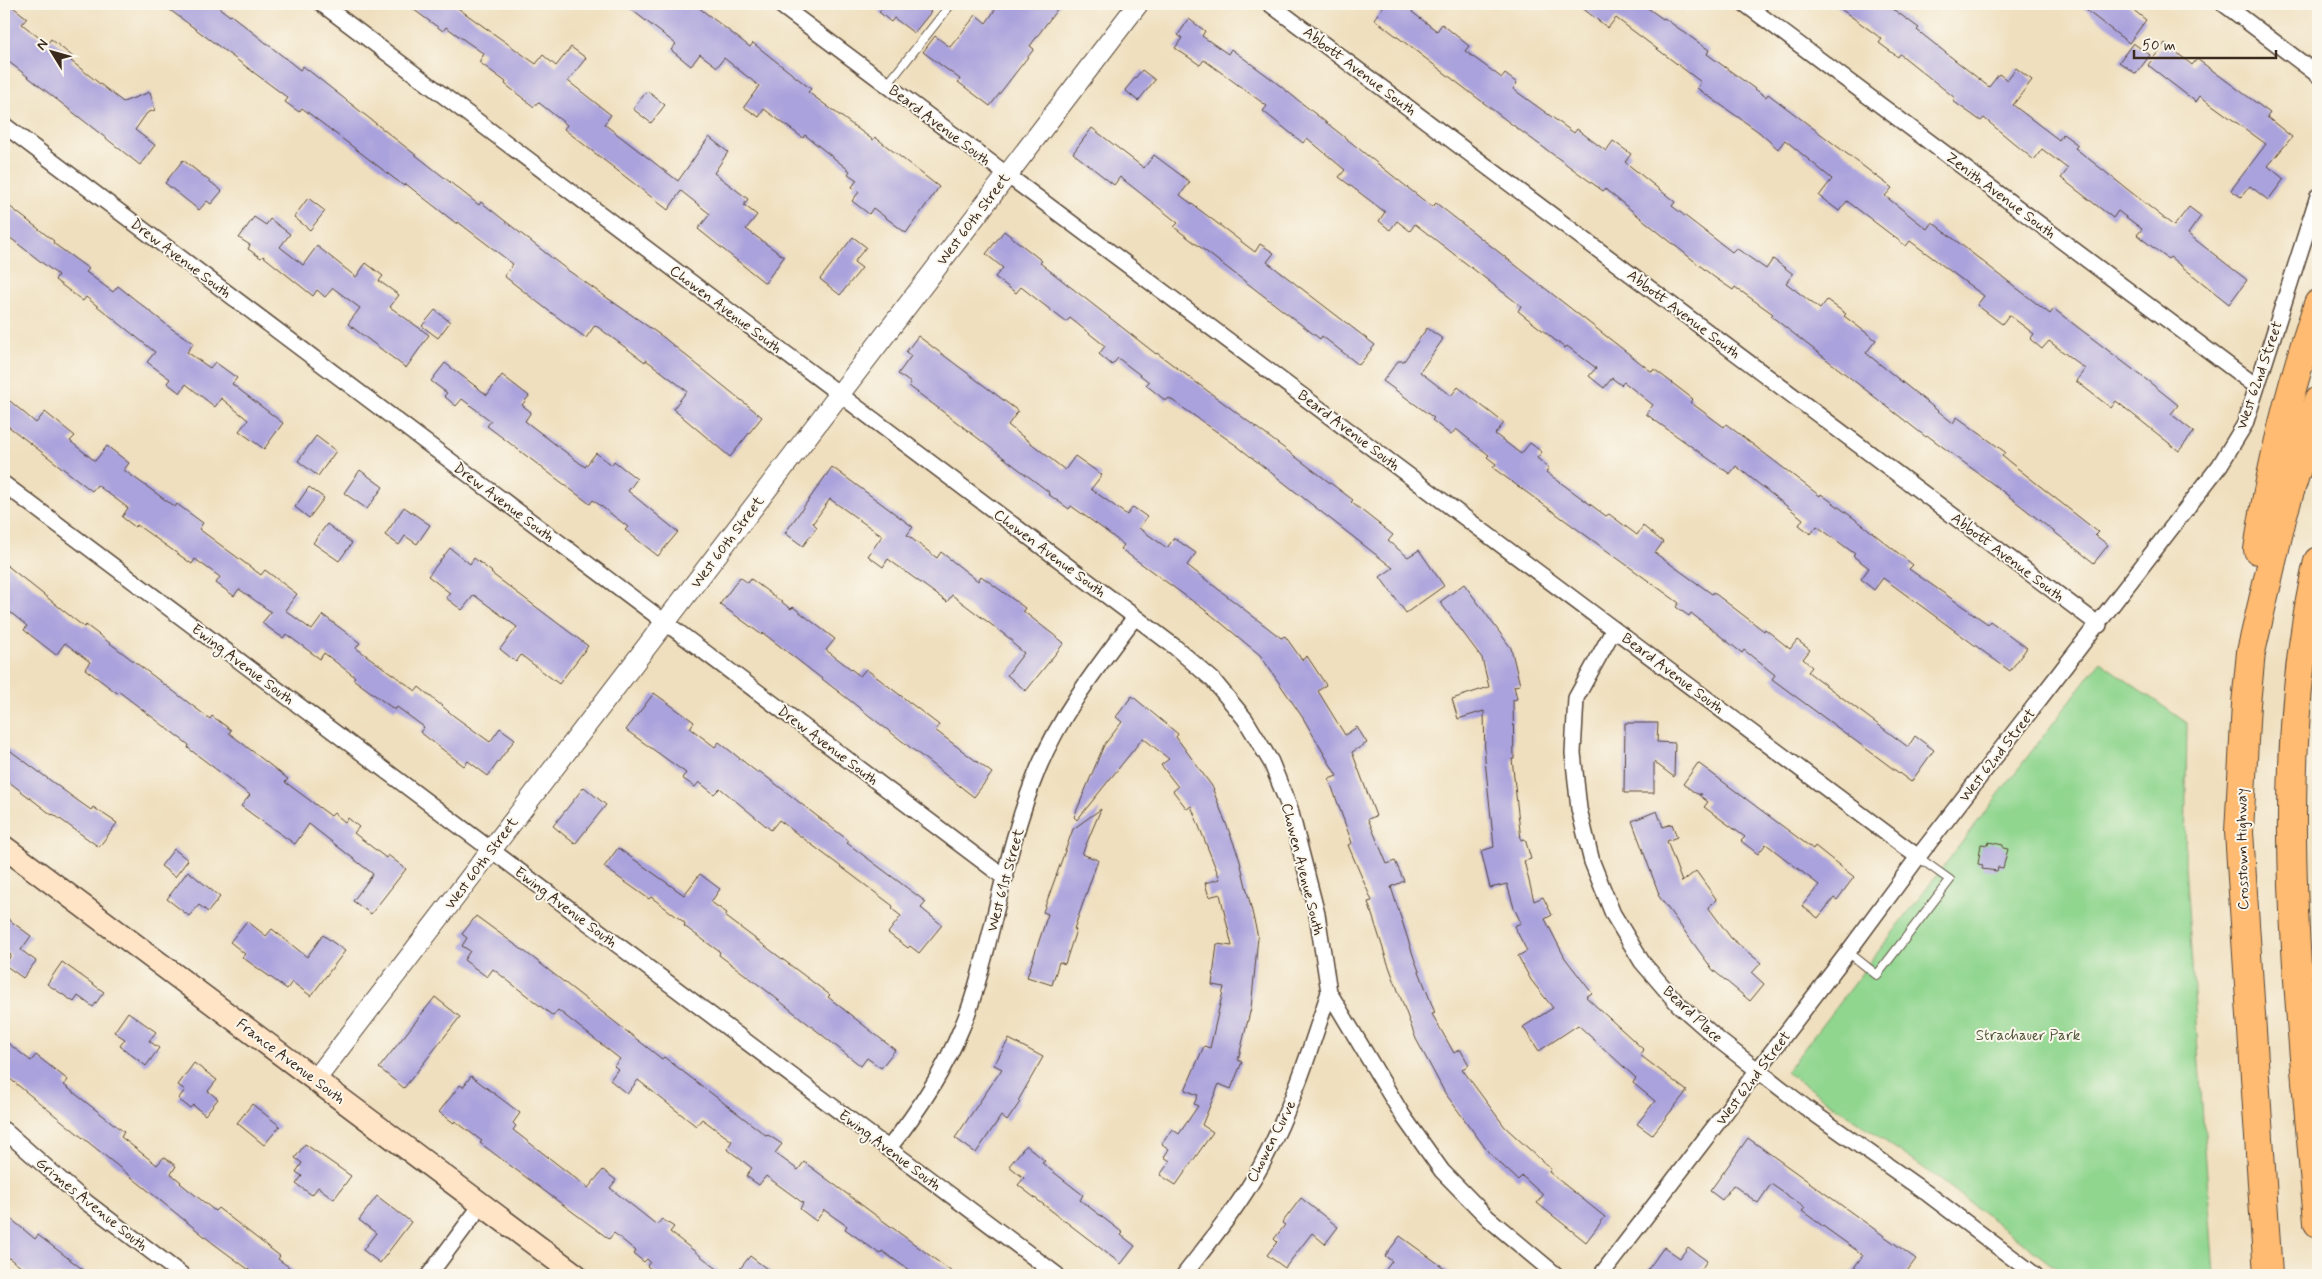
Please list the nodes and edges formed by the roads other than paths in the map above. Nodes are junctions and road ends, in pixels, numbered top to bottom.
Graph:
1 (322, 4) edge
2 (779, 4) edge
3 (951, 4) edge
4 (1138, 4) edge
5 (1270, 4) edge
6 (1745, 4) edge
7 (2224, 4) edge
8 (2318, 75) edge
9 (887, 85) junction
10 (4, 125) edge
11 (1007, 173) junction
12 (2318, 196) edge
13 (2318, 304) edge
14 (2256, 386) junction
15 (840, 394) junction
16 (2318, 401) edge
17 (4, 484) edge
18 (2318, 561) edge
19 (1135, 617) junction
20 (665, 623) junction
21 (2099, 625) junction
22 (1614, 629) junction
23 (2251, 652) junction
24 (4, 848) edge
25 (491, 851) junction
26 (1918, 857) junction
27 (1005, 878) junction
28 (1848, 952) junction
29 (1329, 992) junction
30 (1759, 1070) junction
31 (316, 1079) junction
32 (4, 1130) edge
33 (888, 1149) junction
34 (482, 1204) junction
35 (2318, 1223) edge
36 (182, 1275) edge
37 (429, 1275) edge
38 (576, 1275) edge
39 (1057, 1275) edge
40 (1184, 1275) edge
41 (1556, 1275) edge
42 (1601, 1275) edge
43 (2035, 1275) edge
44 (2268, 1275) edge

1 - 15 street, Chowen Avenue South
2 - 9 street, Beard Avenue South
3 - 9 lane
4 - 11 street, West 60th Street
5 - 21 street, Abbott Avenue South
6 - 14 street, Zenith Avenue South
7 - 8 street
9 - 11 street, Beard Avenue South
10 - 20 street, Drew Avenue South
11 - 15 street, West 60th Street
11 - 22 street, Beard Avenue South
12 - 14 street, West 62nd Street
13 - 23 highway
14 - 21 street, West 62nd Street
15 - 19 street, Chowen Avenue South
15 - 20 street, West 60th Street
16 - 23 highway, Crosstown Highway
17 - 25 street, Ewing Avenue South
18 - 35 highway
19 - 27 street, West 61st Street
19 - 29 street, Chowen Avenue South
20 - 25 street, West 60th Street
20 - 27 street, Drew Avenue South
21 - 26 street, West 62nd Street
22 - 26 street, Beard Avenue South
22 - 30 street, Beard Place
23 - 44 highway, Crosstown Highway
24 - 31 main road, France Avenue South
25 - 31 street, West 60th Street
25 - 33 street, Ewing Avenue South
26 - 28 street, West 62nd Street
26 - 28 lane
27 - 33 street, West 61st Street
28 - 30 street, West 62nd Street
29 - 40 street, Chowen Curve
29 - 41 street, Chowen Avenue South
30 - 42 street, West 62nd Street
30 - 43 street, Beard Place
31 - 34 main road, France Avenue South
32 - 36 street, Grimes Avenue South
33 - 39 street, Ewing Avenue South
34 - 37 street
34 - 38 main road, France Avenue South

